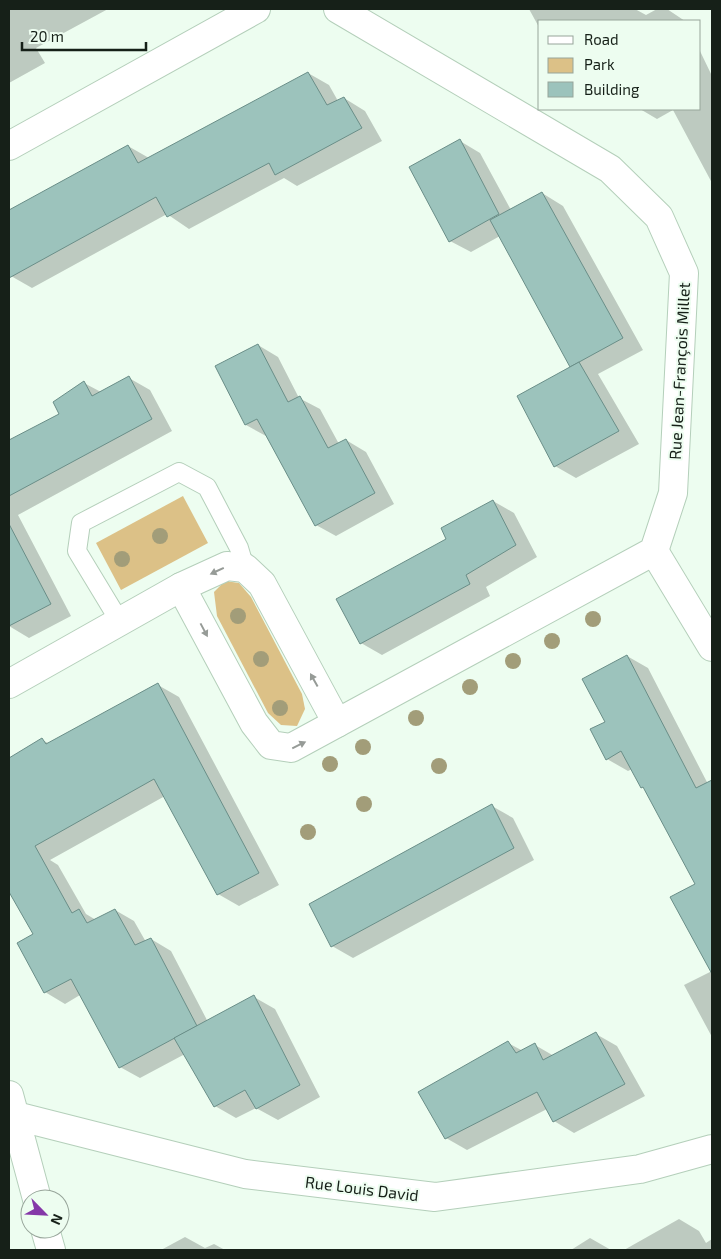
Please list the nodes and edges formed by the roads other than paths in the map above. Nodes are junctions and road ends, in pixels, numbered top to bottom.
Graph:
1 (256, 9) edge
2 (338, 9) edge
3 (9, 146) edge
4 (654, 551) junction
5 (245, 568) junction
6 (181, 587) junction
7 (120, 622) junction
8 (712, 647) edge
9 (9, 684) edge
10 (338, 723) junction
11 (12, 1106) edge
12 (712, 1149) edge
13 (34, 1189) edge

1 - 3 street
2 - 4 street, Rue Jean-François Millet
4 - 8 street
4 - 10 street
5 -> 6 street
5 - 7 lane
10 -> 5 street
6 - 7 street
6 -> 10 street
7 - 9 street
11 - 12 street, Rue Louis David
11 - 13 street

